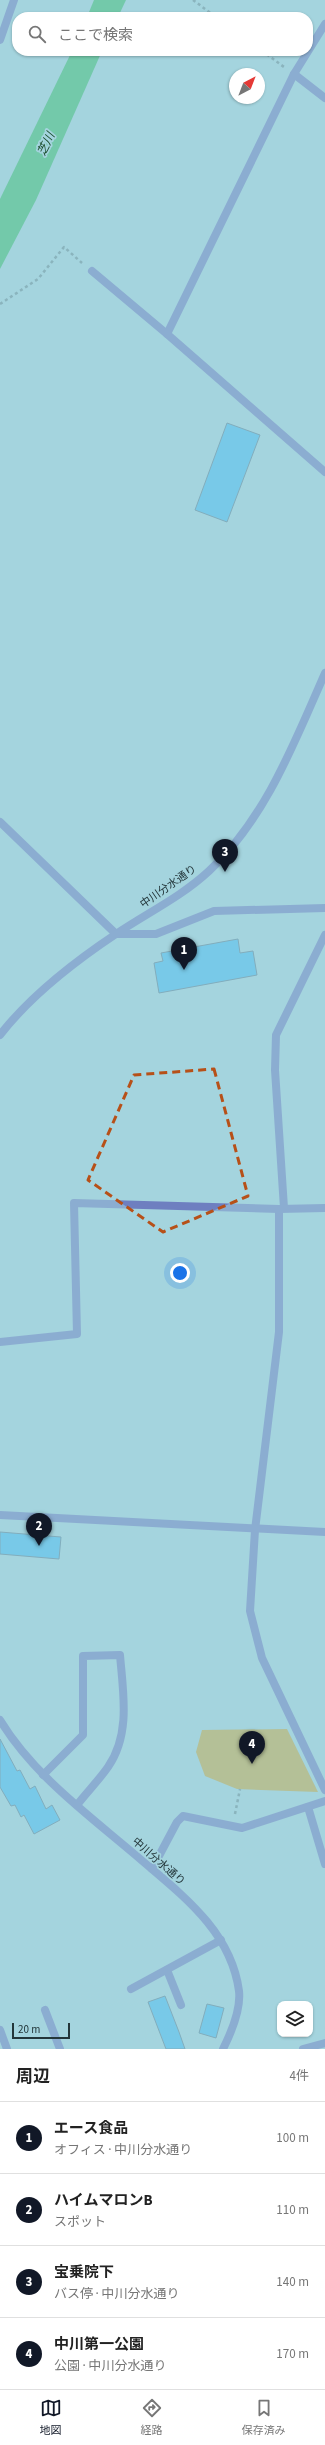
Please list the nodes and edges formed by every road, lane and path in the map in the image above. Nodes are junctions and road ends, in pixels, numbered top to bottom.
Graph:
1 (14, 0) edge
2 (193, 0) edge
3 (209, 12) edge
4 (325, 24) edge
5 (0, 40) edge
6 (313, 43) edge
7 (269, 56) edge
8 (305, 56) edge
9 (294, 74) junction
10 (325, 98) edge
11 (92, 271) joint
12 (0, 304) edge
13 (167, 334) junction
14 (325, 472) edge
15 (325, 673) edge
16 (0, 822) edge
17 (325, 908) edge
18 (116, 934) junction
19 (325, 935) edge
20 (0, 1035) edge
21 (325, 1208) edge
22 (281, 1209) junction
23 (0, 1342) edge
24 (0, 1515) edge
25 (255, 1530) junction
26 (325, 1532) edge
27 (0, 1720) edge
28 (43, 1775) junction
29 (240, 1789) dead end
30 (325, 1790) edge
31 (325, 1801) edge
32 (77, 1805) junction
33 (308, 1807) junction
34 (242, 1816) dead end
35 (325, 1864) edge
36 (152, 1869) junction
37 (221, 1940) junction
38 (166, 1970) junction
39 (131, 1989) dead end
40 (181, 2005) dead end
41 (45, 2010) dead end
42 (0, 2030) edge
43 (325, 2043) edge
44 (7, 2049) edge
45 (60, 2049) edge
46 (223, 2049) edge
47 (303, 2049) edge

1 - 5 street
2 - 3 path
4 - 6 street
7 - 9 path
8 - 9 street
9 - 10 street
9 - 13 street
11 - 12 path
11 - 13 street
13 - 14 street
15 - 18 street, 中川分水通り
16 - 18 street
17 - 18 street
18 - 20 street, 中川分水通り
19 - 22 street
21 - 22 street
22 - 23 street
22 - 25 street
24 - 25 street
25 - 26 street
25 - 30 street
27 - 28 street, 中川分水通り
28 - 32 street, 中川分水通り
28 - 32 street
29 - 34 path
31 - 33 street
32 - 36 street, 中川分水通り
33 - 35 street
33 - 36 street
36 - 37 street, 中川分水通り
37 - 38 street
37 - 46 street, 中川分水通り
38 - 39 street
38 - 40 street
41 - 45 street
42 - 44 street
43 - 47 street

